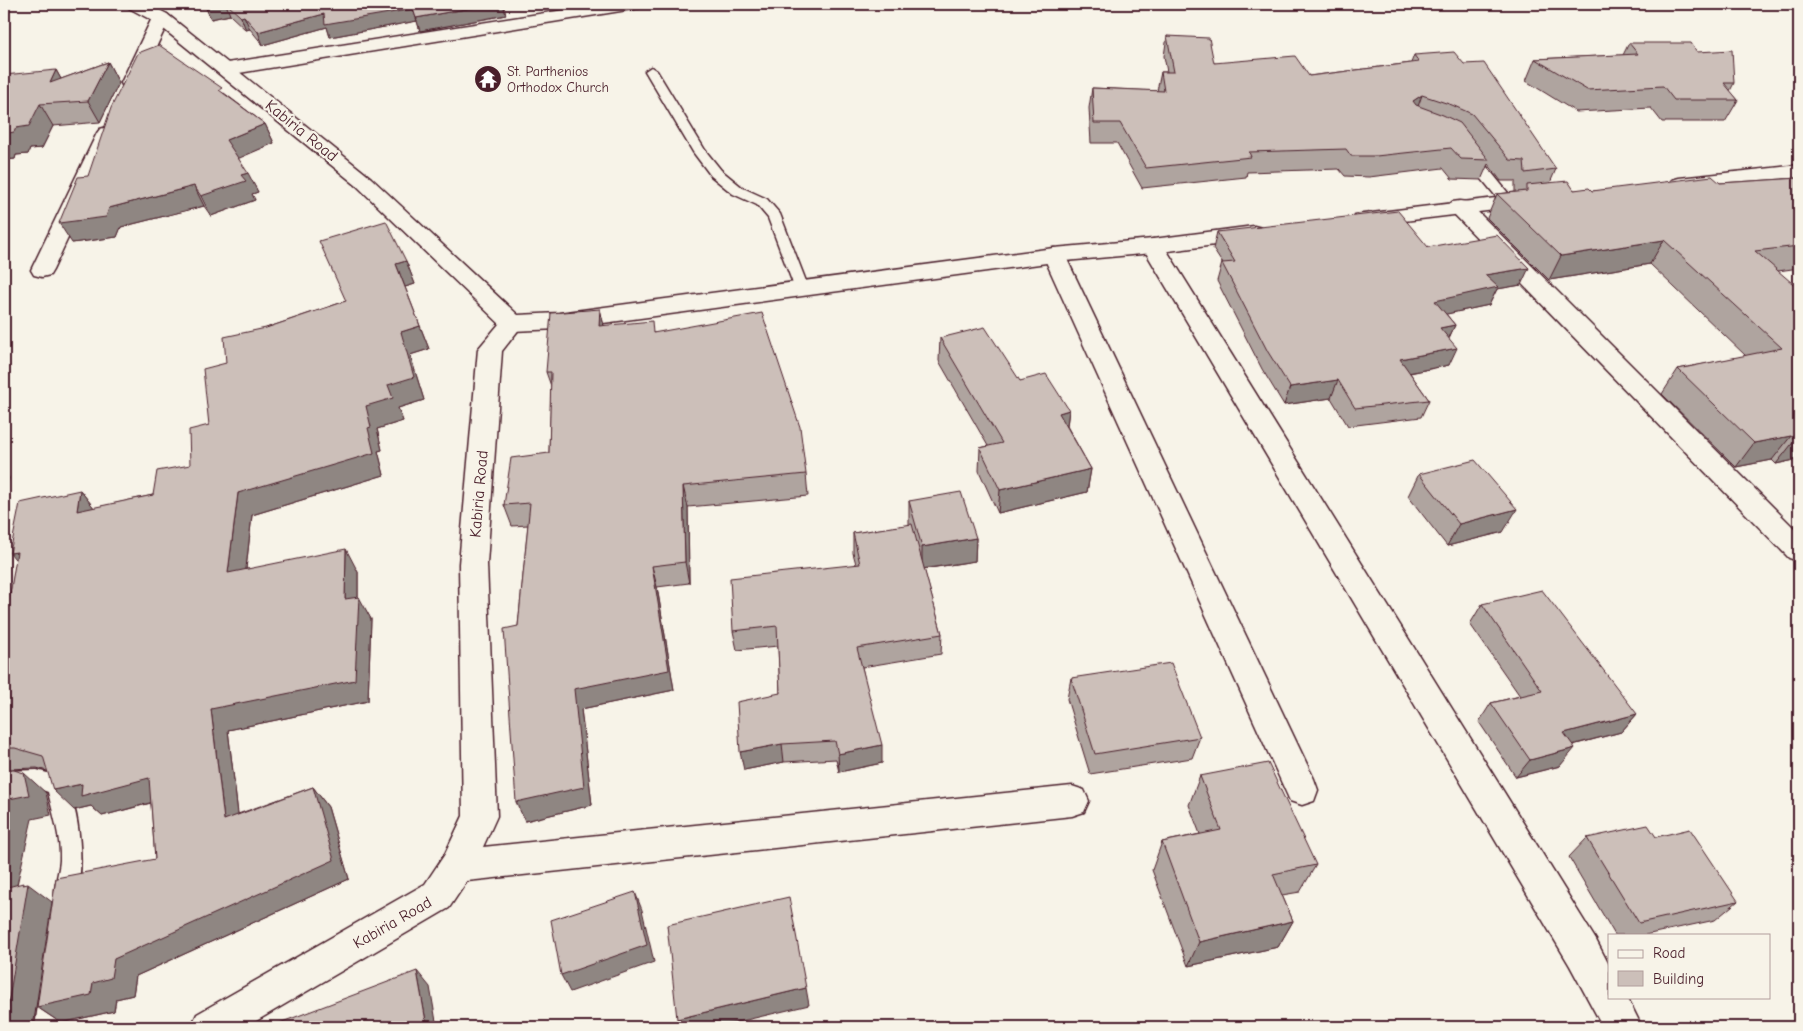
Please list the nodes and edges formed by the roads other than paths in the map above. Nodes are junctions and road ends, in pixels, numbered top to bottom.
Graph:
1 (135, 4) edge
2 (632, 4) edge
3 (164, 11) edge
4 (227, 69) junction
5 (651, 70) dead end
6 (1463, 146) edge
7 (1799, 171) edge
8 (1663, 186) edge
9 (1546, 198) edge
10 (1508, 202) junction
11 (1460, 207) junction
12 (1341, 222) edge
13 (1272, 231) edge
14 (1153, 246) junction
15 (1054, 255) junction
16 (42, 270) dead end
17 (802, 289) junction
18 (512, 323) junction
19 (1799, 550) edge
20 (4, 780) edge
21 (1302, 790) dead end
22 (1072, 801) dead end
23 (456, 866) junction
24 (62, 919) edge
25 (55, 968) edge
26 (47, 1027) edge
27 (210, 1027) edge
28 (1623, 1027) edge

1 - 3 street, Kabiria Road
2 - 4 street
3 - 4 street, Kabiria Road
3 - 16 street
4 - 18 street, Kabiria Road
5 - 17 lane
6 - 10 lane
7 - 8 street
9 - 10 street
10 - 11 street
11 - 12 street
11 - 19 street
13 - 14 street
14 - 15 street
14 - 28 street
15 - 17 street
15 - 21 street
17 - 18 street
18 - 23 street, Kabiria Road
20 - 24 lane
22 - 23 street
23 - 27 street, Kabiria Road
25 - 26 lane

